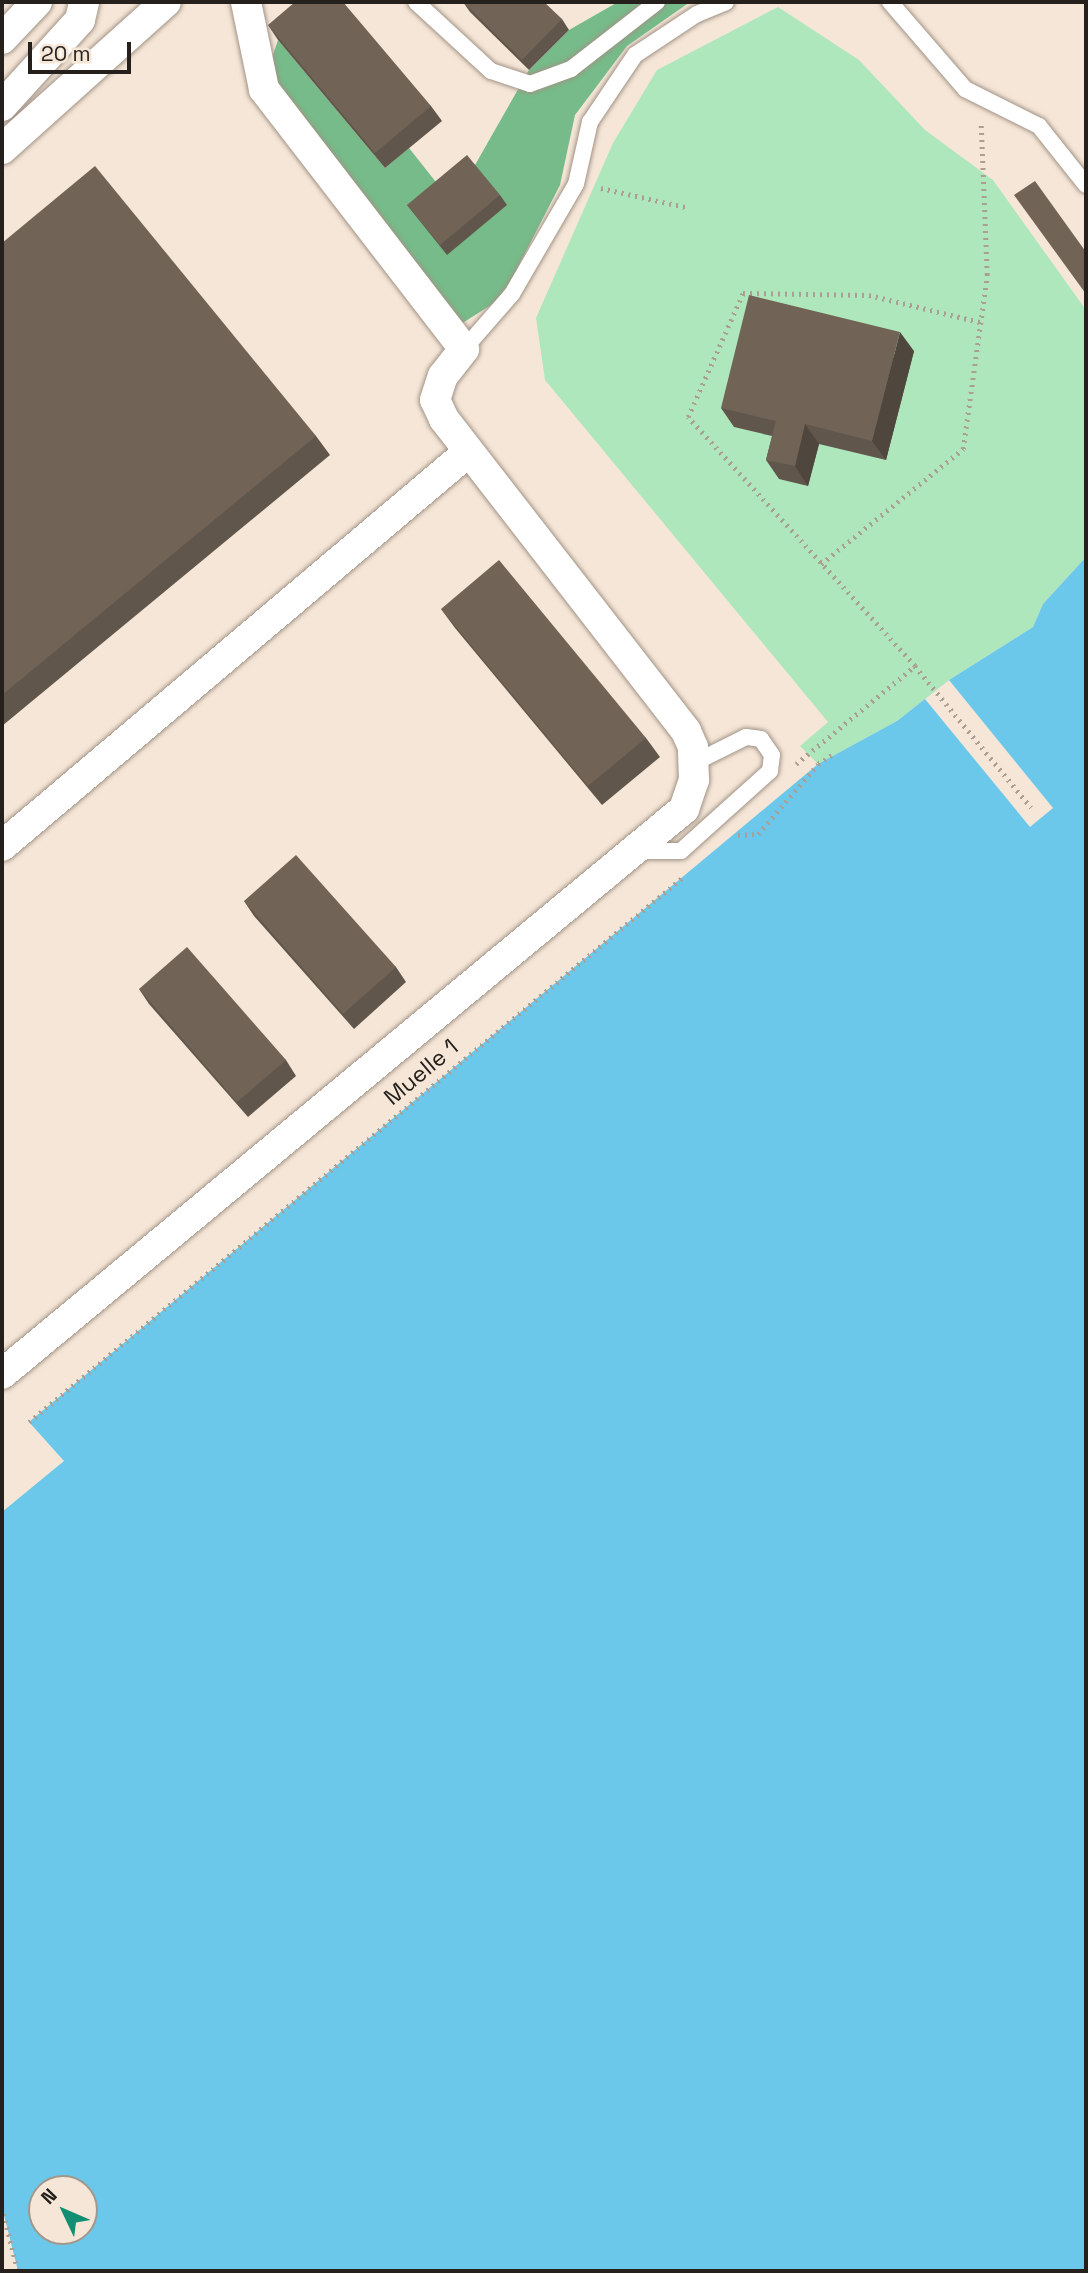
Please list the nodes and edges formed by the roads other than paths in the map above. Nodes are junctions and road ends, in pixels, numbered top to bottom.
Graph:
1 (37, 2) edge
2 (84, 2) edge
3 (166, 2) edge
4 (246, 2) edge
5 (416, 2) edge
6 (657, 2) edge
7 (726, 2) edge
8 (890, 2) edge
9 (2, 39) edge
10 (2, 106) edge
11 (5, 150) edge
12 (1086, 185) edge
13 (464, 349) junction
14 (467, 453) junction
15 (694, 763) junction
16 (2, 846) edge
17 (633, 851) junction
18 (2, 1374) edge

1 - 9 street
2 - 10 street
3 - 11 street
4 - 13 street
5 - 6 lane
7 - 13 lane
8 - 12 lane
13 - 14 street
14 - 15 street
14 - 16 street
15 - 17 street
15 - 17 lane
17 - 18 street

